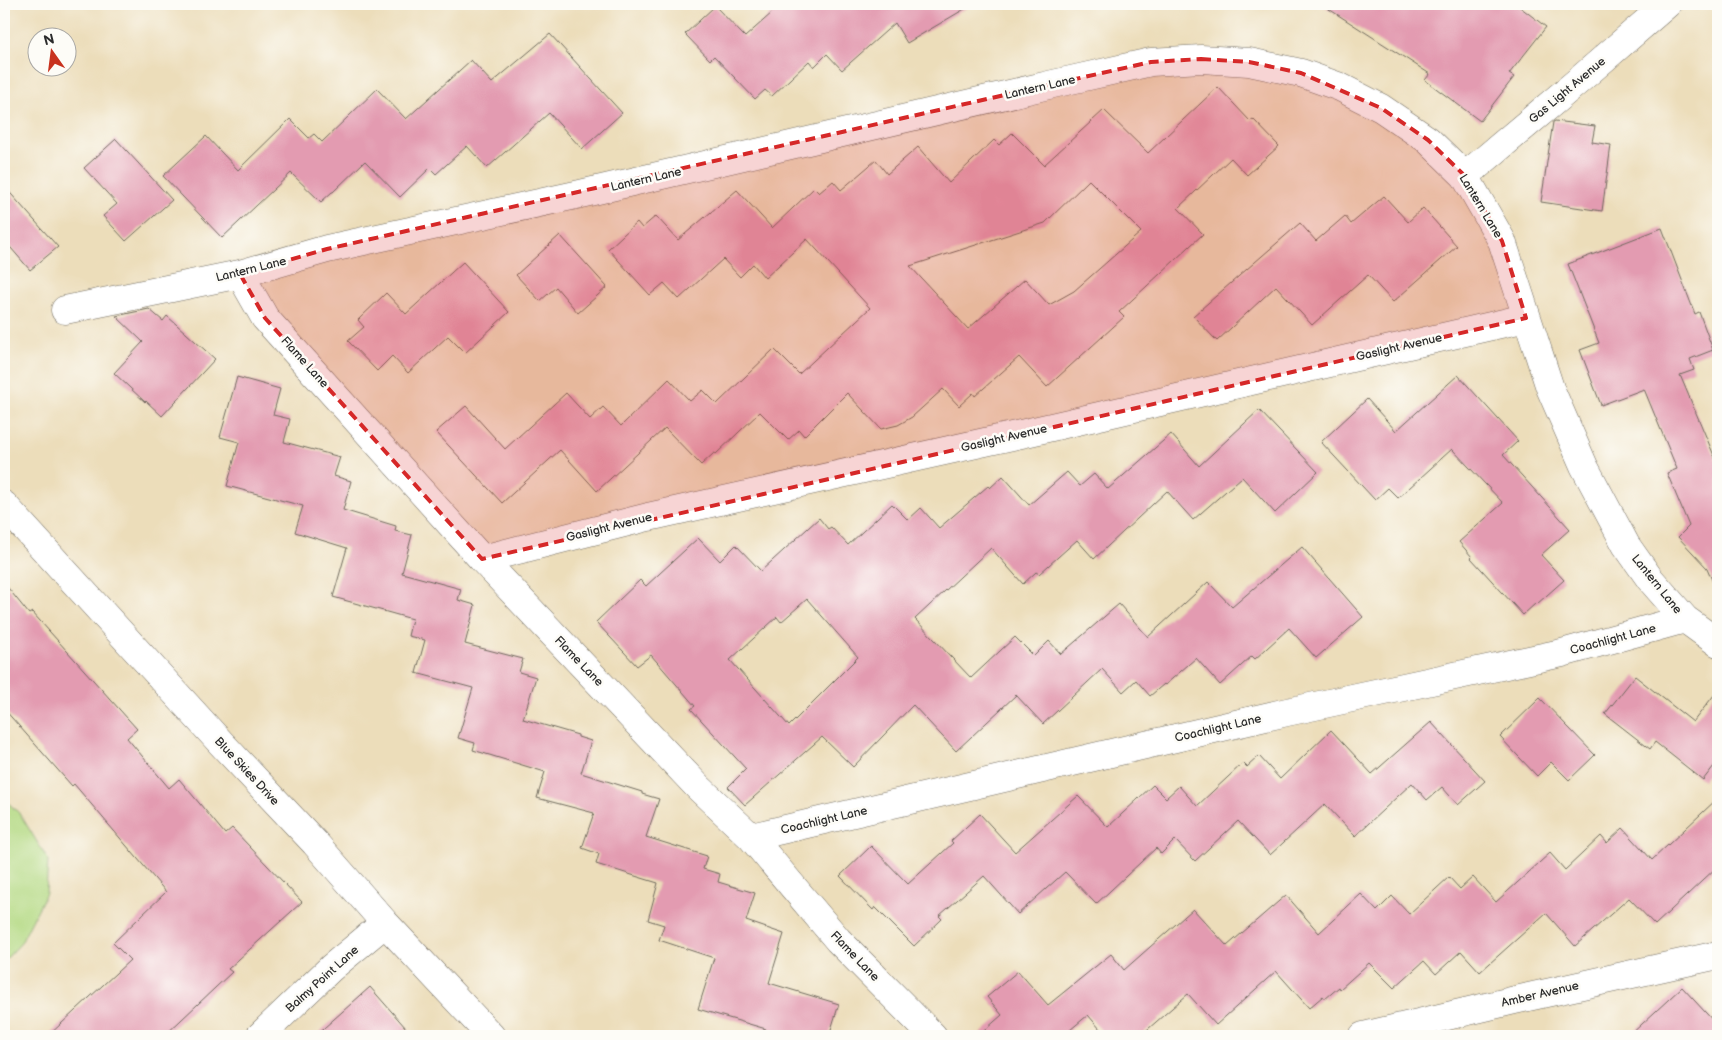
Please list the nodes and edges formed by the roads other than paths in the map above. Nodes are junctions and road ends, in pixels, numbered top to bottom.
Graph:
1 (1667, 4) edge
2 (1466, 176) junction
3 (240, 274) junction
4 (65, 310) dead end
5 (1526, 318) junction
6 (4, 506) edge
7 (482, 559) junction
8 (1685, 619) junction
9 (1718, 643) edge
10 (751, 837) junction
11 (385, 922) junction
12 (1718, 955) edge
13 (260, 1036) edge
14 (491, 1036) edge
15 (933, 1036) edge
16 (1363, 1036) edge

1 - 2 street, Gas Light Avenue
2 - 3 street, Lantern Lane
2 - 5 street, Lantern Lane
3 - 4 street, Lantern Lane
3 - 7 street, Flame Lane
5 - 7 street, Gaslight Avenue
5 - 8 street, Lantern Lane
6 - 11 street, Blue Skies Drive
7 - 10 street, Flame Lane
8 - 9 street, Lantern Lane
8 - 10 street, Coachlight Lane
10 - 15 street, Flame Lane
11 - 13 street, Balmy Point Lane
11 - 14 street, Blue Skies Drive
12 - 16 street, Amber Avenue

